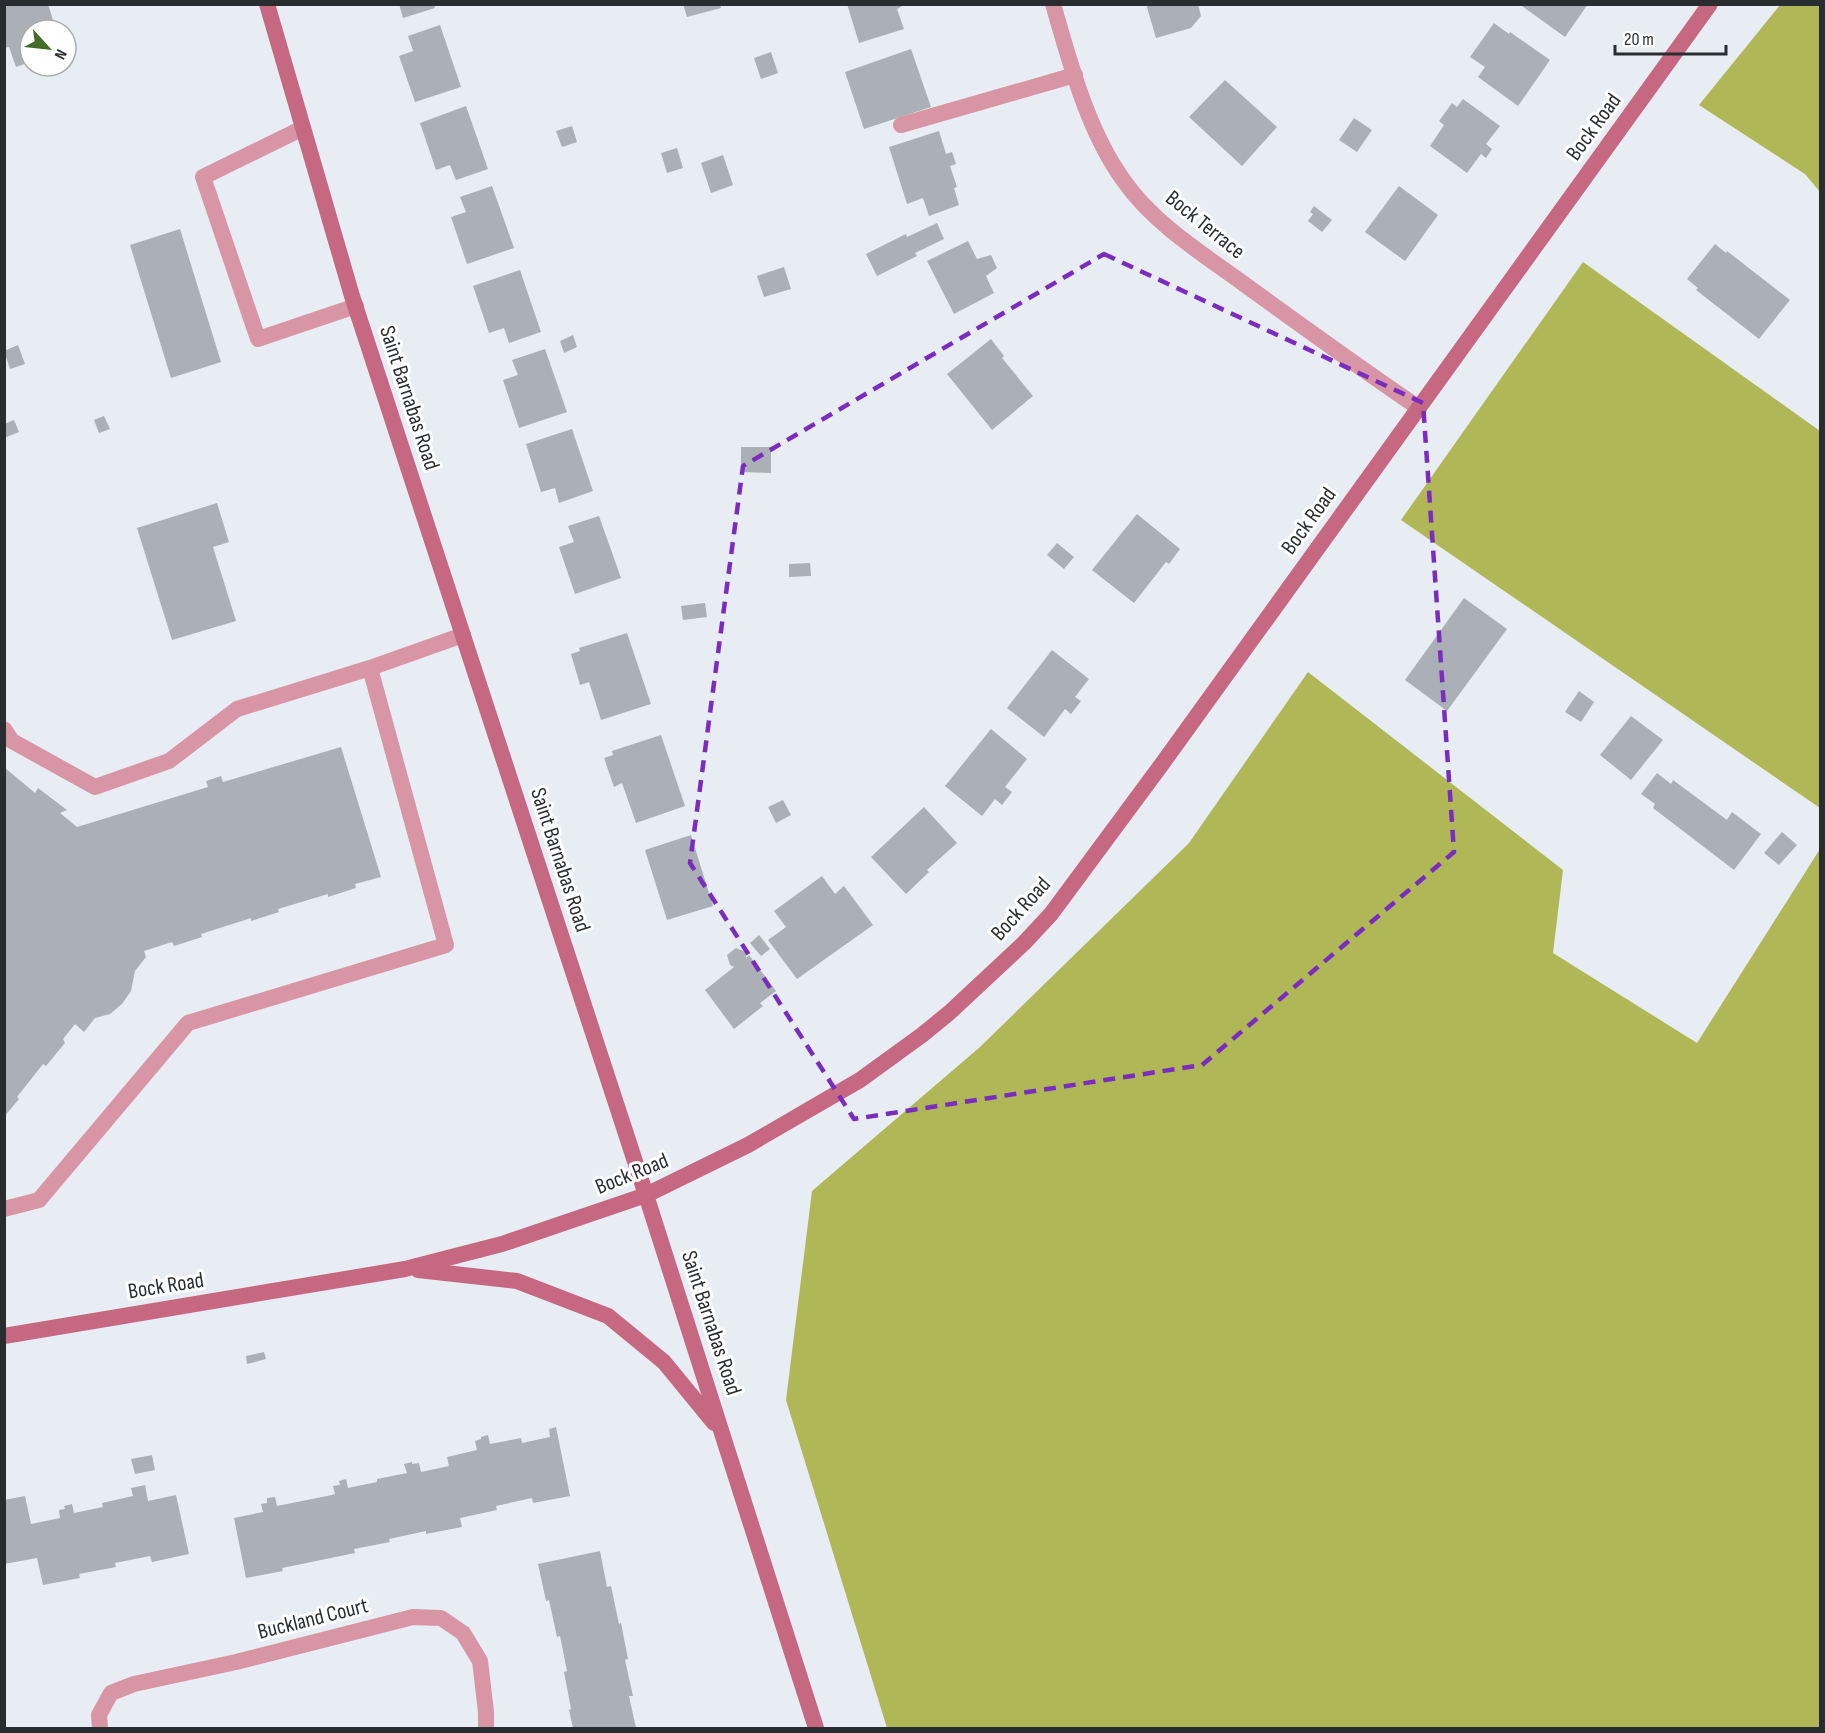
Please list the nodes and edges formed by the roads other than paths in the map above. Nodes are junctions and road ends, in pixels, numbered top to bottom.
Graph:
1 (267, 4) edge
2 (1053, 4) edge
3 (1710, 4) edge
4 (1075, 75) junction
5 (901, 124) dead end
6 (303, 128) junction
7 (356, 306) junction
8 (1419, 408) junction
9 (463, 635) junction
10 (370, 668) junction
11 (4, 729) edge
12 (646, 1195) junction
13 (4, 1209) edge
14 (405, 1269) junction
15 (4, 1336) edge
16 (722, 1432) junction
17 (100, 1728) edge
18 (486, 1728) edge
19 (816, 1728) edge

1 - 6 main road, Saint Barnabas Road
2 - 4 street, Bock Terrace
3 - 8 main road, Bock Road
4 - 5 street
4 - 8 street, Bock Terrace
6 - 7 main road, Saint Barnabas Road
6 - 7 street
7 - 9 main road, Saint Barnabas Road
8 - 12 main road, Bock Road
9 - 10 street
9 - 12 main road, Saint Barnabas Road
10 - 11 street
10 - 13 street
12 - 14 main road, Bock Road
12 - 16 main road, Saint Barnabas Road
14 - 15 main road, Bock Road
14 - 16 main road
16 - 19 main road, Saint Barnabas Road
17 - 18 street, Buckland Court

